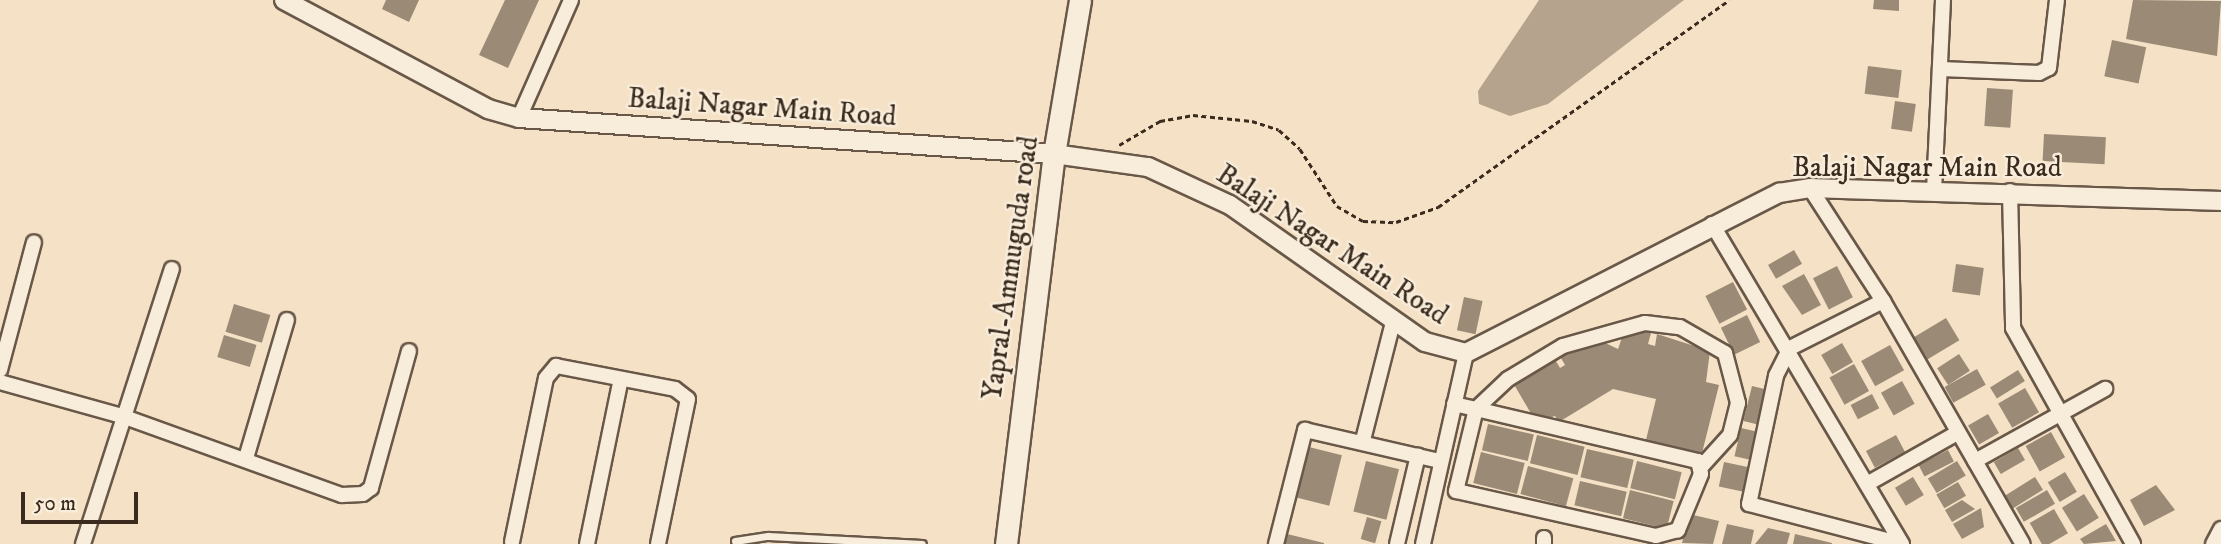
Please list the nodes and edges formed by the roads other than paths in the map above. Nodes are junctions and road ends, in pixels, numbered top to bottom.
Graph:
1 (284, 0) edge
2 (571, 0) edge
3 (1080, 0) edge
4 (1943, 0) edge
5 (2057, 0) edge
6 (1941, 69) junction
7 (519, 118) junction
8 (1054, 154) junction
9 (1810, 188) junction
10 (1934, 191) junction
11 (2010, 191) junction
12 (2221, 201) edge
13 (1712, 224) junction
14 (34, 242) dead end
15 (172, 269) dead end
16 (1883, 300) junction
17 (287, 320) dead end
18 (1393, 321) junction
19 (1790, 348) junction
20 (409, 351) dead end
21 (1466, 353) junction
22 (0, 370) edge
23 (621, 379) junction
24 (0, 382) edge
25 (2105, 389) dead end
26 (1454, 404) junction
27 (1476, 410) junction
28 (2063, 410) junction
29 (122, 416) junction
30 (1957, 433) junction
31 (1363, 440) junction
32 (1418, 455) junction
33 (246, 458) junction
34 (1439, 461) junction
35 (1975, 461) junction
36 (1701, 467) junction
37 (1867, 484) junction
38 (2221, 529) edge
39 (735, 541) dead end
40 (512, 542) edge
41 (83, 544) edge
42 (587, 544) edge
43 (657, 544) edge
44 (922, 544) edge
45 (1006, 544) edge
46 (1276, 544) edge
47 (1397, 544) edge
48 (1423, 544) edge
49 (1902, 544) edge
50 (2023, 544) edge
51 (2133, 544) edge
52 (2213, 544) edge

1 - 7 street, Balaji Nagar Main Road
2 - 7 street
3 - 8 main road, Yapral-Ammuguda road
4 - 6 street
5 - 6 street
6 - 10 street
7 - 8 street, Balaji Nagar Main Road
8 - 18 street, Balaji Nagar Main Road
8 - 45 main road, Yapral-Ammuguda road
9 - 10 street, Balaji Nagar Main Road
9 - 13 street, Balaji Nagar Main Road
9 - 16 street
10 - 11 street, Balaji Nagar Main Road
11 - 12 street, Balaji Nagar Main Road
11 - 28 street
13 - 19 street
13 - 21 street, Balaji Nagar Main Road
14 - 22 street
15 - 29 street
16 - 19 street
16 - 30 street
17 - 33 street
18 - 21 street, Balaji Nagar Main Road
18 - 31 street
19 - 37 street
19 - 49 street
20 - 33 street
21 - 26 street
23 - 40 street
23 - 42 street
23 - 43 street
24 - 29 street
25 - 28 street
26 - 27 street
26 - 34 street
27 - 36 street
27 - 36 street
27 - 36 street
28 - 35 street
28 - 51 street
29 - 33 street
29 - 41 street
30 - 35 street
30 - 37 street
31 - 32 street
31 - 46 street
32 - 34 street
32 - 47 street
34 - 48 street
35 - 50 street
37 - 49 street
38 - 52 street
39 - 44 lane

